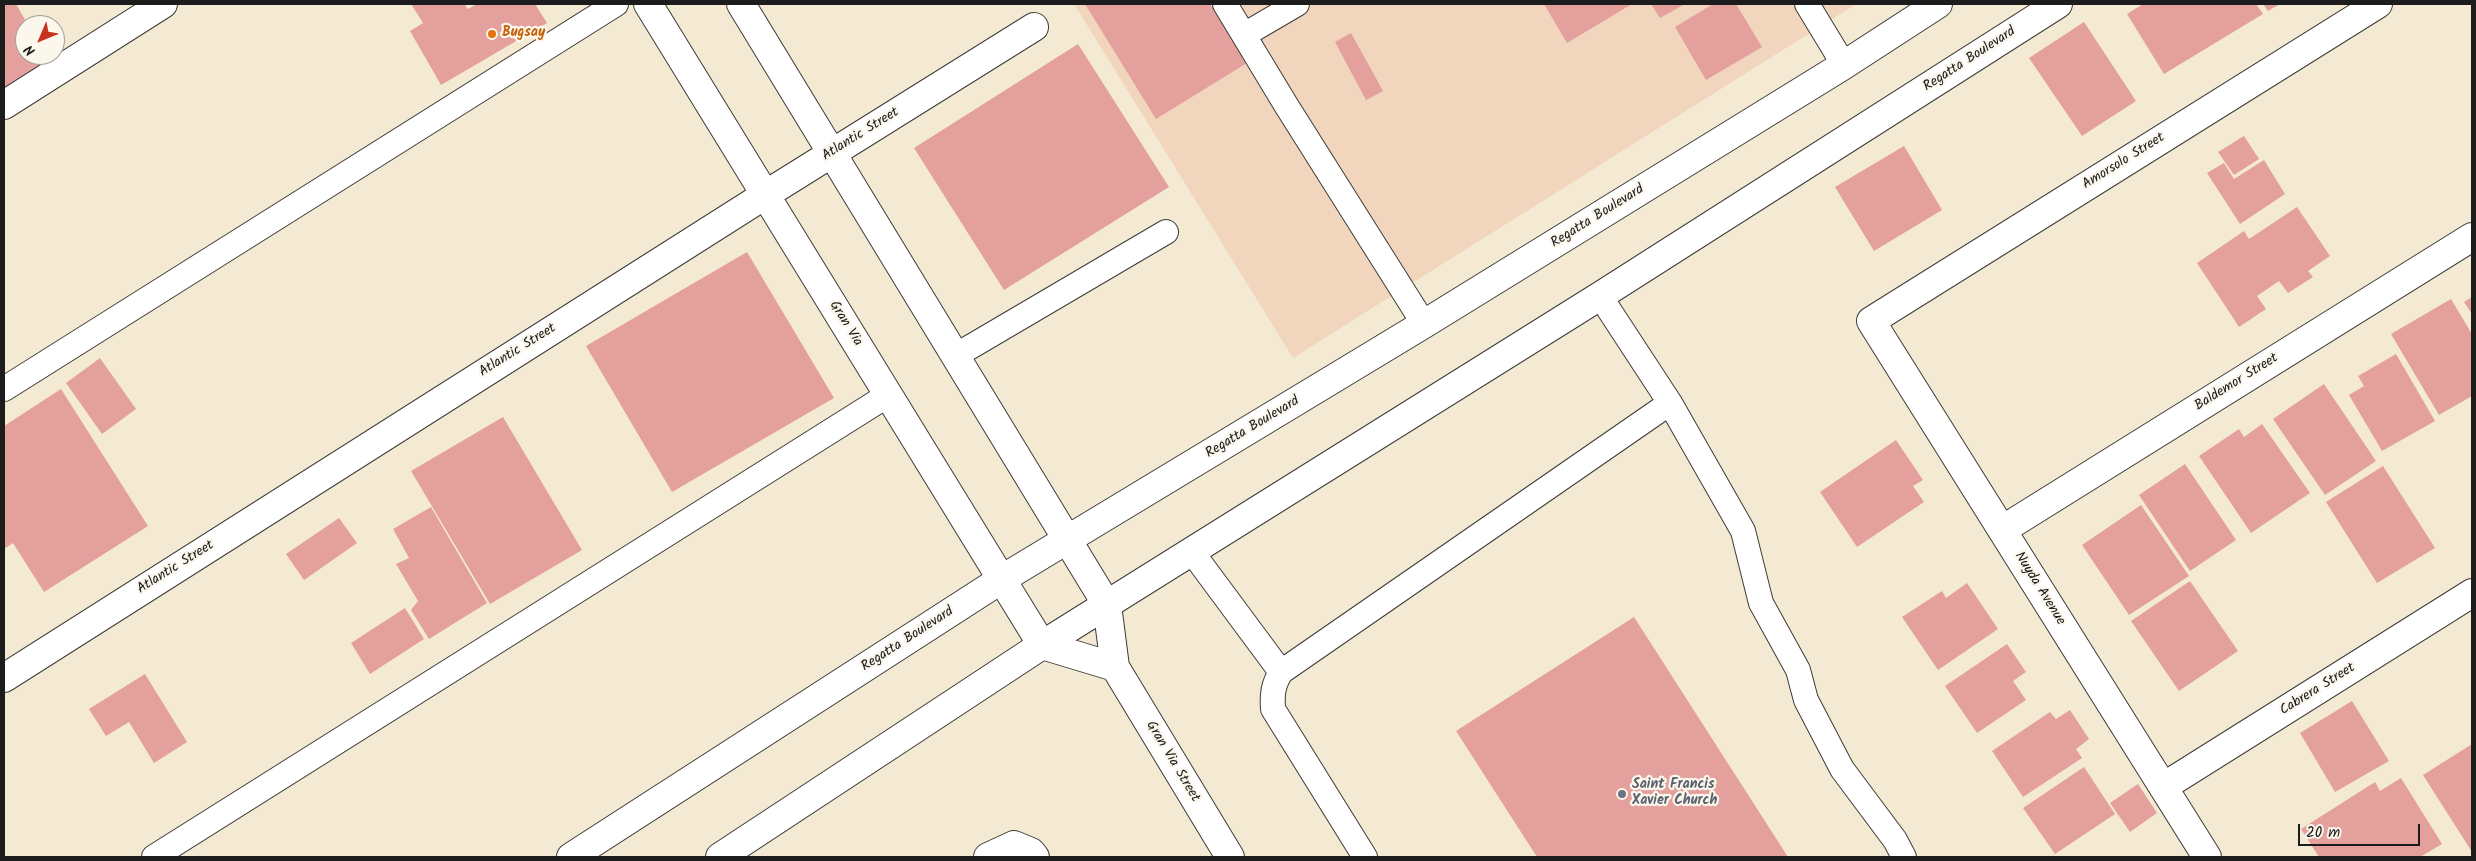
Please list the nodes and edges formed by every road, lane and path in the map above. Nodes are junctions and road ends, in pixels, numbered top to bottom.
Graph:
1 (163, 4) edge
2 (616, 4) edge
3 (648, 4) edge
4 (741, 4) edge
5 (1225, 4) edge
6 (1297, 4) edge
7 (1807, 4) edge
8 (1938, 4) edge
9 (2058, 4) edge
10 (2378, 4) edge
11 (1034, 27) dead end
12 (1244, 35) junction
13 (1844, 65) junction
14 (4, 104) edge
15 (832, 153) junction
16 (765, 195) junction
17 (1166, 232) dead end
18 (2472, 237) edge
19 (1600, 296) junction
20 (1871, 321) joint
21 (1424, 324) junction
22 (955, 356) junction
23 (4, 388) edge
24 (888, 395) junction
25 (1670, 403) junction
26 (2002, 530) junction
27 (1067, 539) junction
28 (1192, 552) junction
29 (1002, 579) junction
30 (2472, 593) edge
31 (1107, 605) junction
32 (1042, 645) junction
33 (1115, 667) junction
34 (1281, 672) junction
35 (4, 678) edge
36 (2163, 787) junction
37 (154, 857) edge
38 (571, 857) edge
39 (720, 857) edge
40 (988, 857) edge
41 (1034, 857) edge
42 (1230, 857) edge
43 (1365, 857) edge
44 (1904, 857) edge
45 (2207, 857) edge

1 - 14 street
2 - 23 lane
3 - 16 street, Gran Via
4 - 15 street
5 - 12 lane
6 - 12 lane
7 - 13 lane
8 - 13 street, Regatta Boulevard
9 - 19 street, Regatta Boulevard
10 - 20 street, Amorsolo Street
11 - 15 street, Atlantic Street
12 - 21 lane
13 - 21 street, Regatta Boulevard
15 - 16 street, Atlantic Street
15 - 22 street
16 - 24 street, Gran Via
16 - 35 street, Atlantic Street
17 - 22 lane
18 - 26 street, Baldemor Street
19 - 25 lane
19 - 28 street, Regatta Boulevard
20 - 26 street, Nuyda Avenue
21 - 27 street, Regatta Boulevard
22 - 27 street
24 - 29 street, Gran Via
24 - 37 lane
25 - 34 lane
25 - 44 lane
26 - 36 street, Nuyda Avenue
27 - 29 street, Regatta Boulevard
27 - 31 street
28 - 31 street, Regatta Boulevard
28 - 34 lane
29 - 32 street, Gran Via
29 - 38 street, Regatta Boulevard
30 - 36 street, Cabrera Street
31 - 32 street, Regatta Boulevard
31 - 33 street, Gran Via Street
32 - 33 street
32 - 39 street, Regatta Boulevard
33 - 42 street, Gran Via Street
34 - 43 lane
36 - 45 street, Nuyda Avenue
40 - 41 street

